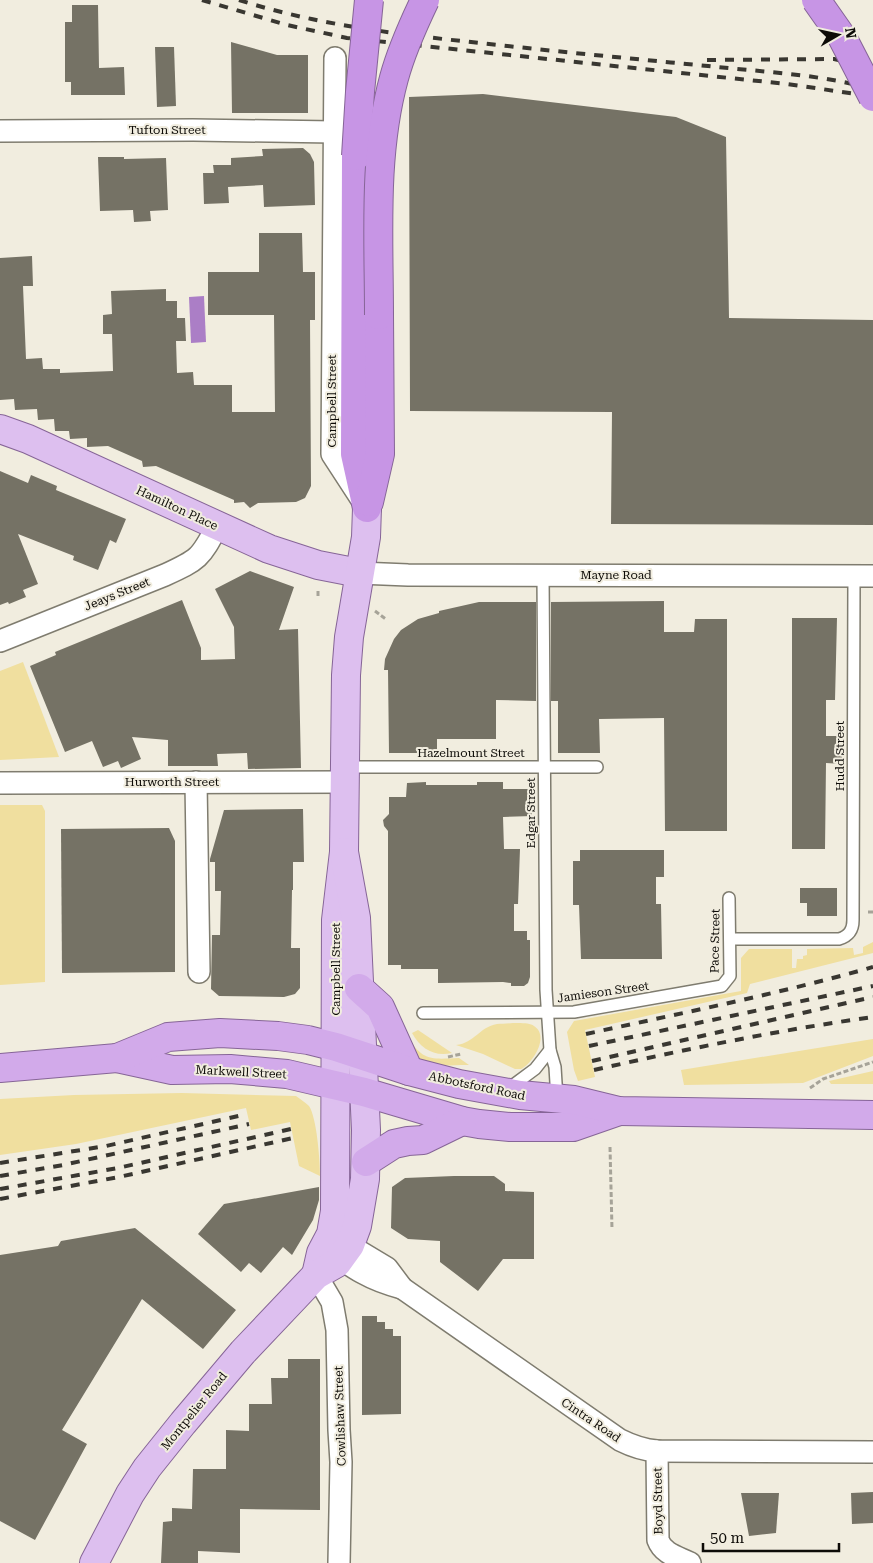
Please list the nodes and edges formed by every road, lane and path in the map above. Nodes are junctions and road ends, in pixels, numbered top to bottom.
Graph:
1 (369, 0) edge
2 (424, 0) edge
3 (816, 0) edge
4 (335, 58) dead end
5 (873, 97) edge
6 (0, 131) edge
7 (334, 132) junction
8 (367, 314) junction
9 (0, 429) edge
10 (367, 508) junction
11 (217, 526) junction
12 (359, 573) junction
13 (543, 575) junction
14 (863, 576) edge
15 (318, 589) dead end
16 (318, 596) dead end
17 (375, 611) dead end
18 (387, 620) dead end
19 (0, 641) edge
20 (597, 767) dead end
21 (545, 768) junction
22 (344, 774) junction
23 (196, 782) junction
24 (0, 783) edge
25 (344, 852) junction
26 (729, 898) dead end
27 (868, 912) dead end
28 (873, 912) edge
29 (730, 939) junction
30 (200, 972) dead end
31 (725, 984) joint
32 (359, 988) junction
33 (423, 1013) dead end
34 (548, 1013) junction
35 (336, 1047) junction
36 (550, 1050) junction
37 (462, 1054) dead end
38 (362, 1055) junction
39 (440, 1057) dead end
40 (117, 1058) junction
41 (873, 1062) edge
42 (0, 1068) edge
43 (409, 1070) junction
44 (337, 1085) junction
45 (810, 1088) dead end
46 (364, 1092) junction
47 (502, 1093) junction
48 (557, 1099) junction
49 (620, 1111) junction
50 (873, 1115) edge
51 (462, 1122) junction
52 (610, 1146) dead end
53 (366, 1162) junction
54 (612, 1229) dead end
55 (336, 1246) junction
56 (316, 1275) junction
57 (657, 1451) junction
58 (873, 1452) edge
59 (94, 1563) edge
60 (339, 1563) edge
61 (690, 1563) edge

1 - 8 highway, bridge
2 - 8 highway, bridge
3 - 5 highway, bridge
4 - 7 street, Campbell Street
6 - 7 street, Tufton Street
7 - 10 street, Campbell Street
8 - 10 highway
9 - 11 main road, Hamilton Place
10 - 12 main road, Campbell Street
11 - 12 main road, Hamilton Place
11 - 19 street, Jeays Street
12 - 13 street, Mayne Road
12 - 22 main road, Campbell Street
13 - 14 street, Mayne Road
13 - 21 lane, Edgar Street
14 - 29 lane, Hudd Street
15 - 16 path
17 - 18 path
20 - 21 lane, Hazelmount Street
21 - 22 lane, Hazelmount Street
21 - 34 lane, Edgar Street
22 - 23 street, Hurworth Street
22 - 25 main road, Campbell Street
23 - 24 street, Hurworth Street
23 - 30 street
25 - 32 main road, Campbell Street
25 - 35 main road, Campbell Street
26 - 29 lane, Pace Street
27 - 28 path
29 - 31 lane, Pace Street
31 - 34 lane, Jamieson Street
32 - 38 main road, Campbell Street
32 - 43 highway
33 - 34 lane, Jamieson Street
34 - 36 lane, Edgar Street
35 - 38 highway, Abbotsford Road
35 - 40 highway, Markwell Street
35 - 44 main road, Campbell Street
36 - 47 lane
36 - 48 lane, Edgar Street
37 - 39 path
38 - 43 highway, Abbotsford Road
38 - 46 main road
40 - 42 highway, Markwell Street
40 - 44 highway, Markwell Street
41 - 45 path
43 - 47 highway, Abbotsford Road
44 - 46 highway, Markwell Street
44 - 55 main road
46 - 51 highway, Abbotsford Road
46 - 53 main road
47 - 48 highway, Abbotsford Road
48 - 49 highway, Abbotsford Road
49 - 50 highway, Abbotsford Road
49 - 51 highway, Abbotsford Road
51 - 53 highway
52 - 54 path
53 - 55 main road
55 - 56 main road, Montpelier Road
55 - 57 street, Cintra Road
56 - 59 main road, Montpelier Road
56 - 60 street, Cowlishaw Street
57 - 58 street, Cintra Road
57 - 61 street, Boyd Street

